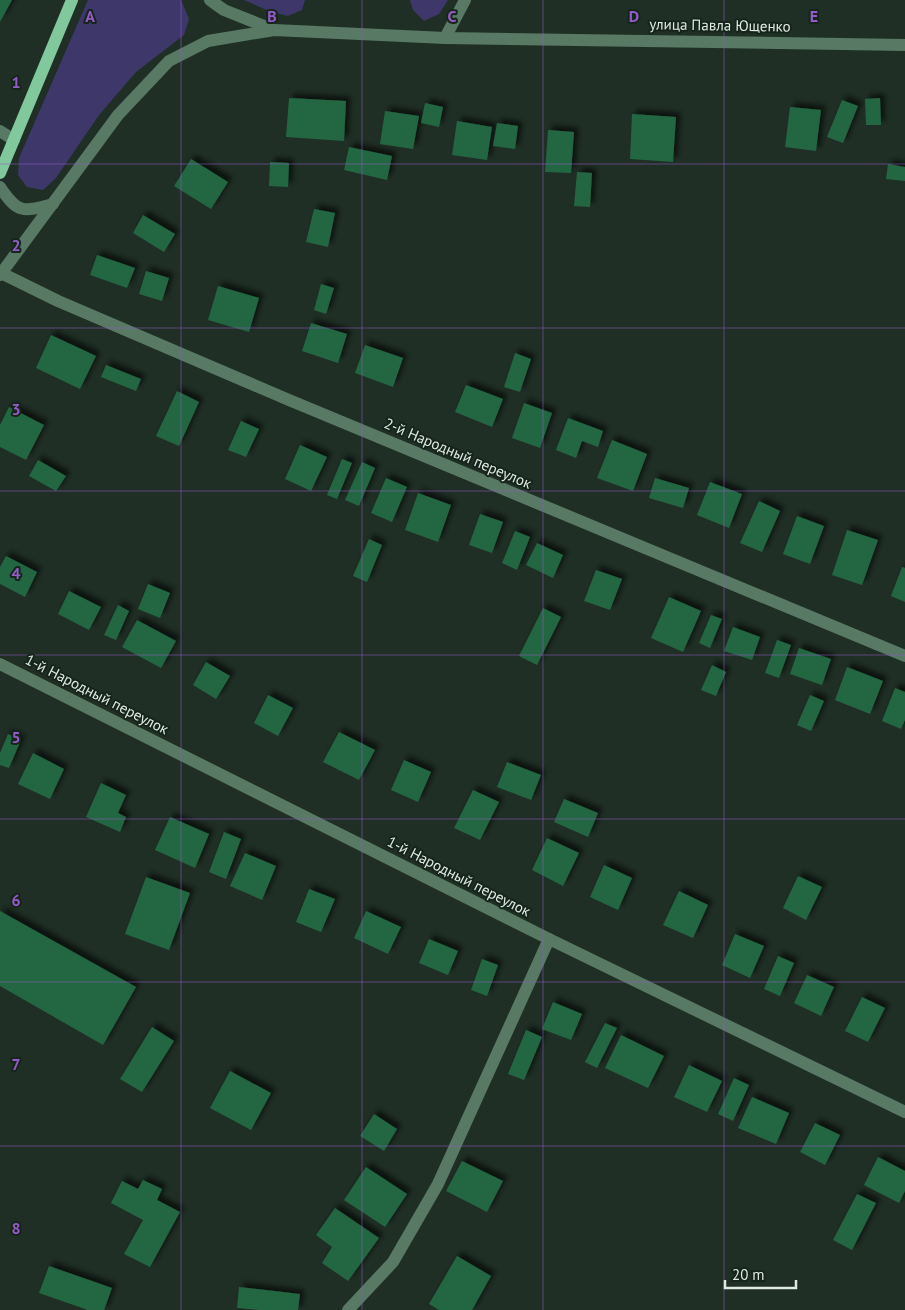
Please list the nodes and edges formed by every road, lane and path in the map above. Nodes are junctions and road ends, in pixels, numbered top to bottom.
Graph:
1 (72, 0) edge
2 (210, 0) edge
3 (465, 0) edge
4 (274, 30) junction
5 (444, 38) junction
6 (905, 45) edge
7 (0, 131) edge
8 (14, 140) junction
9 (0, 173) edge
10 (0, 187) edge
11 (53, 204) junction
12 (1, 274) edge
13 (905, 656) edge
14 (0, 664) edge
15 (549, 939) junction
16 (905, 1112) edge
17 (348, 1310) edge

1 - 8 main road
2 - 4 street
3 - 5 street
4 - 5 street, улица Павла Ющенко
4 - 11 street
5 - 6 street, улица Павла Ющенко
7 - 8 street
8 - 9 main road
10 - 11 street
11 - 12 street
12 - 13 street, 2-й Народный переулок
14 - 15 street, 1-й Народный переулок
15 - 16 street, 1-й Народный переулок
15 - 17 street

